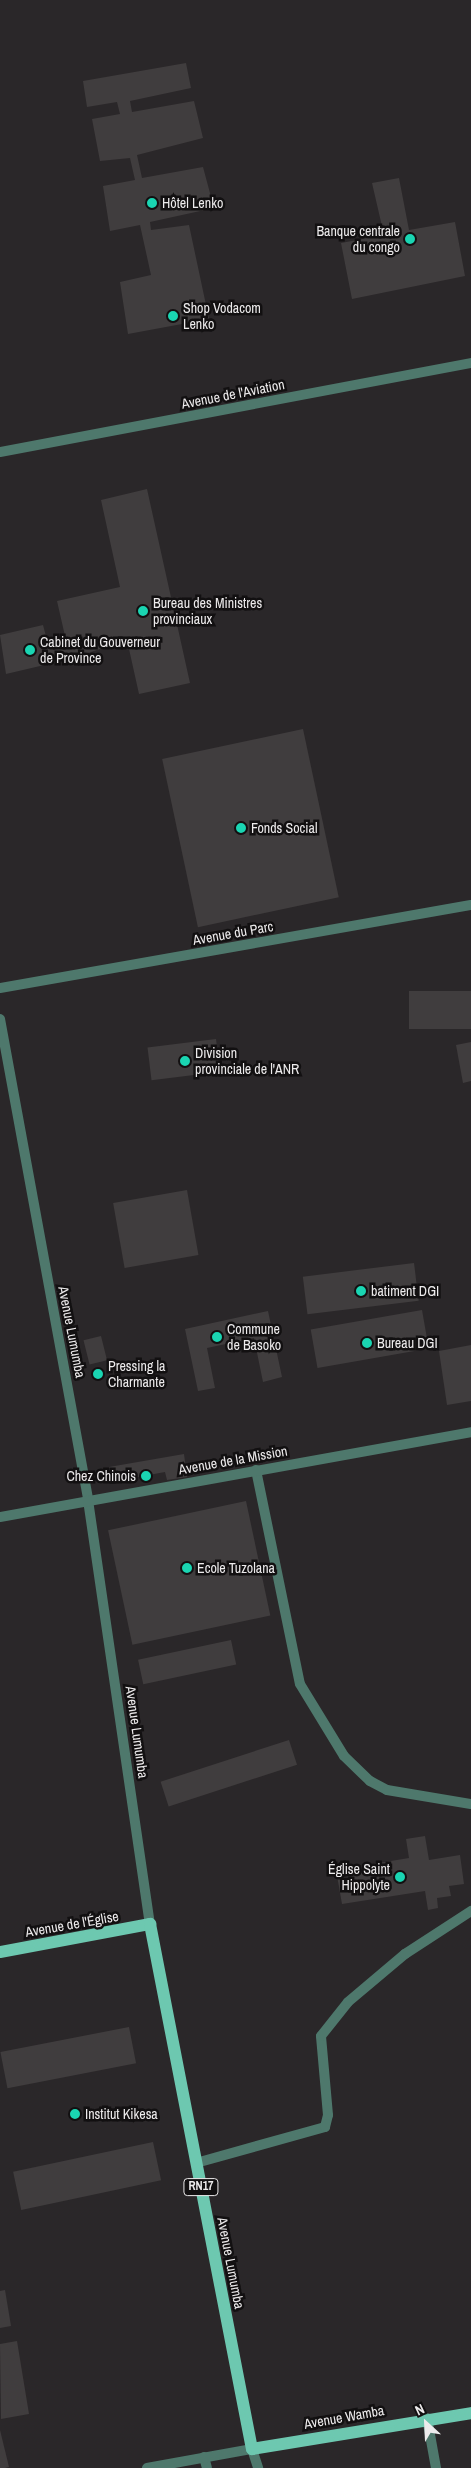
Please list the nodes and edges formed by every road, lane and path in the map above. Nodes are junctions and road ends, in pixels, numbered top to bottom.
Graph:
1 (471, 363) edge
2 (0, 452) edge
3 (471, 905) edge
4 (0, 988) edge
5 (0, 1019) edge
6 (471, 1432) edge
7 (256, 1470) junction
8 (88, 1500) junction
9 (0, 1517) edge
10 (471, 1804) edge
11 (471, 1912) edge
12 (150, 1924) junction
13 (0, 1952) edge
14 (196, 2162) junction
15 (471, 2413) edge
16 (427, 2418) junction
17 (252, 2449) junction
18 (204, 2457) junction
19 (147, 2468) edge
20 (207, 2468) edge
21 (258, 2468) edge
22 (436, 2468) edge

1 - 2 street, Avenue de l'Aviation
3 - 4 street, Avenue du Parc
5 - 8 street, Avenue Lumumba
6 - 7 street, Avenue de la Mission
7 - 8 street, Avenue de la Mission
7 - 10 street
8 - 9 street, Avenue de la Mission
8 - 12 street, Avenue Lumumba
11 - 14 street
12 - 13 main road, Avenue de l'Église
12 - 14 main road, Avenue Lumumba / RN17
14 - 17 main road, Avenue Lumumba / RN17
15 - 16 main road, Avenue Wamba
16 - 17 main road, Avenue Wamba
16 - 22 street
17 - 18 street
17 - 21 street
18 - 19 street
18 - 20 street

